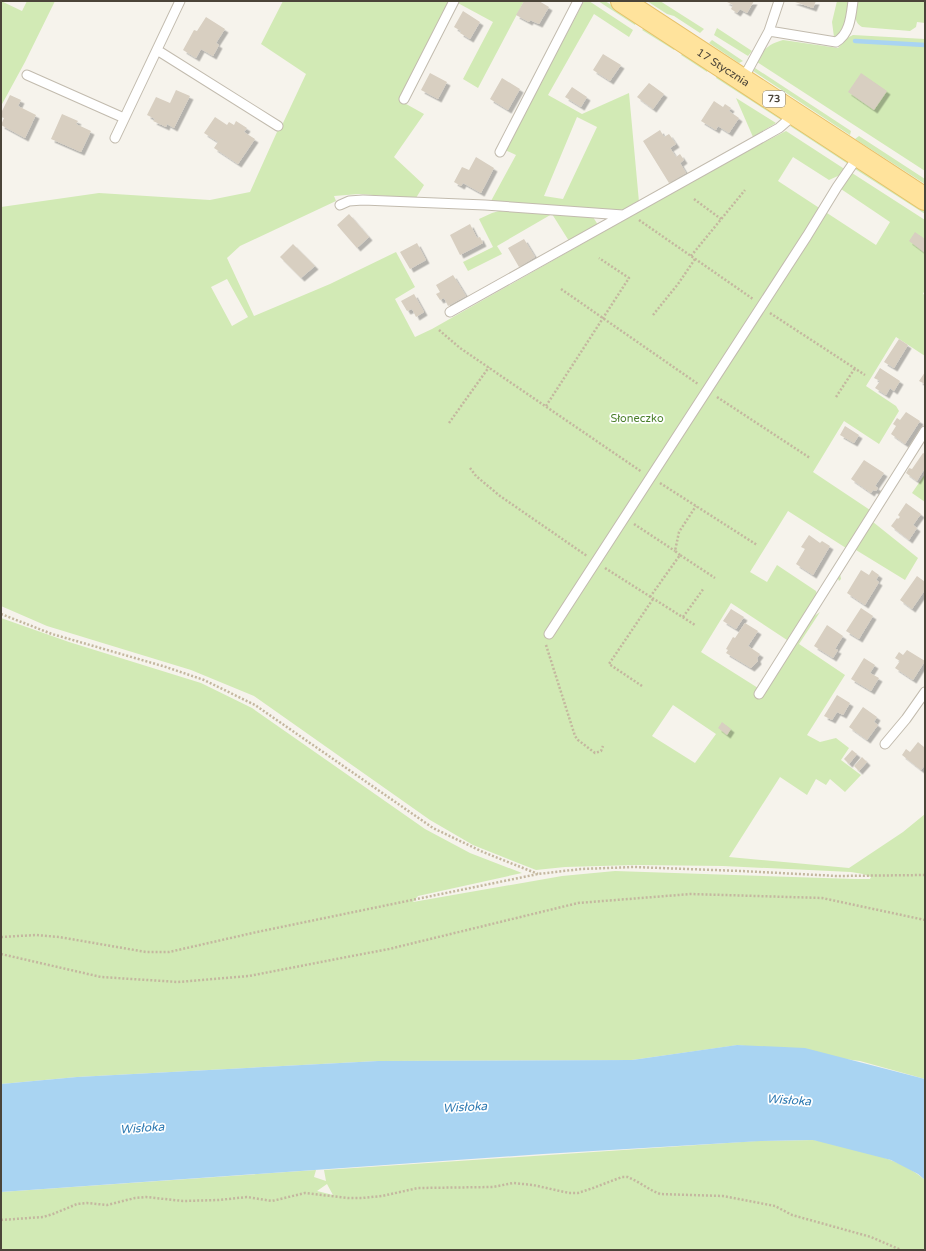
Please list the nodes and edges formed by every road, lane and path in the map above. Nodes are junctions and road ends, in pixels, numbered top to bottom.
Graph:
1 (180, 1) edge
2 (454, 1) edge
3 (578, 1) edge
4 (622, 1) edge
5 (779, 1) edge
6 (853, 1) edge
7 (769, 32) junction
8 (157, 50) junction
9 (27, 75) dead end
10 (743, 79) junction
11 (404, 99) dead end
12 (796, 113) junction
13 (124, 118) junction
14 (278, 126) dead end
15 (115, 138) dead end
16 (500, 152) dead end
17 (859, 155) junction
18 (745, 190) dead end
19 (694, 199) dead end
20 (925, 199) edge
21 (340, 205) dead end
22 (623, 215) junction
23 (637, 219) dead end
24 (721, 219) junction
25 (690, 256) junction
26 (599, 258) dead end
27 (695, 259) junction
28 (561, 289) dead end
29 (761, 306) junction
30 (450, 312) dead end
31 (653, 315) dead end
32 (603, 318) junction
33 (439, 330) dead end
34 (489, 367) junction
35 (855, 368) junction
36 (865, 375) dead end
37 (707, 391) junction
38 (836, 397) dead end
39 (546, 406) junction
40 (449, 423) dead end
41 (925, 431) edge
42 (810, 458) dead end
43 (470, 468) dead end
44 (650, 477) junction
45 (696, 506) junction
46 (624, 518) junction
47 (757, 545) dead end
48 (675, 551) junction
49 (680, 555) junction
50 (595, 561) junction
51 (715, 578) dead end
52 (704, 588) dead end
53 (652, 598) junction
54 (1, 614) edge
55 (682, 617) junction
56 (695, 625) dead end
57 (549, 634) joint
58 (642, 686) dead end
59 (925, 692) edge
60 (758, 694) dead end
61 (885, 744) dead end
62 (603, 746) dead end
63 (538, 874) junction
64 (925, 875) edge
65 (925, 920) edge
66 (1, 937) edge
67 (1, 954) edge
68 (1, 1220) edge
69 (901, 1250) edge

1 - 8 lane
2 - 11 lane
3 - 16 lane
4 - 10 main road, 17 Stycznia / 73
5 - 7 lane
6 - 7 lane
7 - 10 lane
8 - 13 lane
8 - 14 lane
9 - 13 lane
10 - 12 main road, 17 Stycznia / 73
12 - 17 main road, 17 Stycznia / 73
12 - 22 lane
13 - 15 lane
17 - 20 main road, 17 Stycznia / 73
17 - 29 lane
18 - 24 path
19 - 24 path
21 - 22 lane
22 - 30 lane
23 - 25 path
24 - 25 path
25 - 27 path
26 - 32 path
27 - 29 path
27 - 31 path
28 - 32 path
29 - 35 path
29 - 37 lane
32 - 37 path
32 - 39 path
33 - 34 path
34 - 39 path
34 - 40 path
35 - 36 path
35 - 38 path
37 - 42 path
37 - 44 lane
39 - 44 path
41 - 60 lane
43 - 50 path
44 - 45 path
44 - 46 lane
45 - 47 path
45 - 48 path
46 - 48 path
46 - 50 lane
48 - 49 path
49 - 51 path
49 - 53 path
50 - 53 path
50 - 57 lane
52 - 55 path
53 - 55 path
53 - 58 path
54 - 63 path
55 - 56 path
57 - 62 path
59 - 61 lane
63 - 64 path
63 - 66 path
65 - 67 path
68 - 69 path

